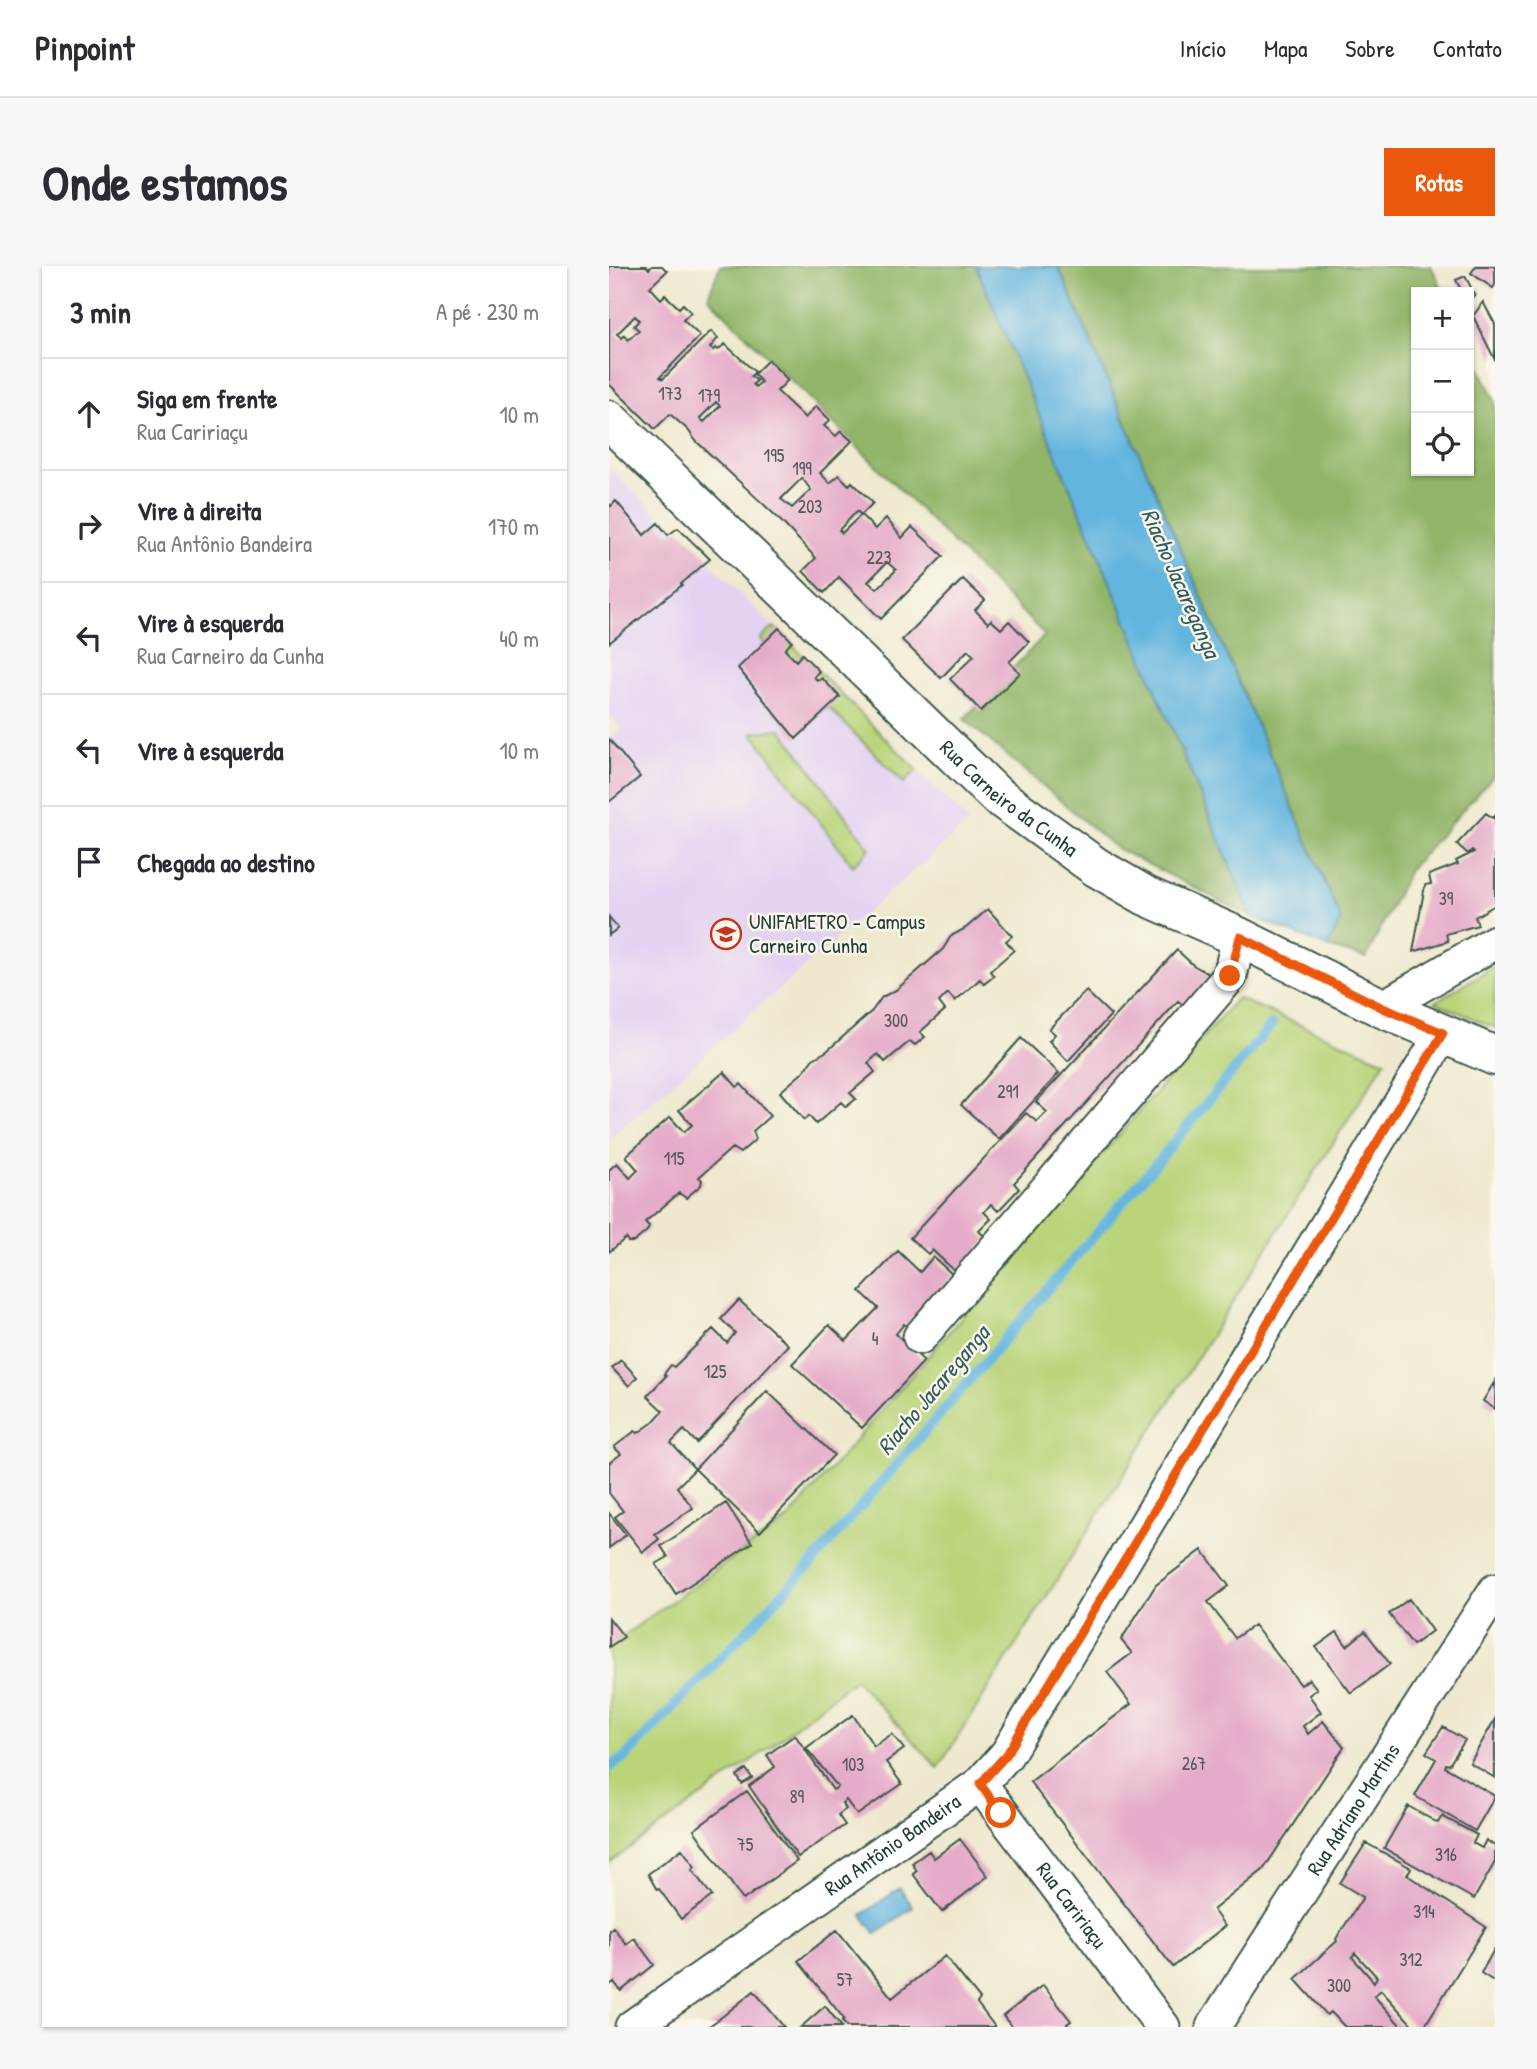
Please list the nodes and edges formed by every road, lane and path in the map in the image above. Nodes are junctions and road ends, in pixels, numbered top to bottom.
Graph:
1 (609, 420) edge
2 (1240, 937) junction
3 (1495, 942) edge
4 (1383, 1008) junction
5 (1443, 1033) junction
6 (1495, 1056) edge
7 (920, 1337) dead end
8 (1495, 1591) edge
9 (980, 1784) junction
10 (632, 2027) edge
11 (1163, 2027) edge
12 (1213, 2027) edge

1 - 2 street, Rua Carneiro da Cunha
2 - 4 street, Rua Carneiro da Cunha
2 - 7 street
3 - 4 street
4 - 5 street, Rua Carneiro da Cunha
5 - 6 street, Rua Carneiro da Cunha
5 - 9 street, Rua Antônio Bandeira
8 - 12 street, Rua Adriano Martins
9 - 10 street, Rua Antônio Bandeira
9 - 11 street, Rua Caririaçu

